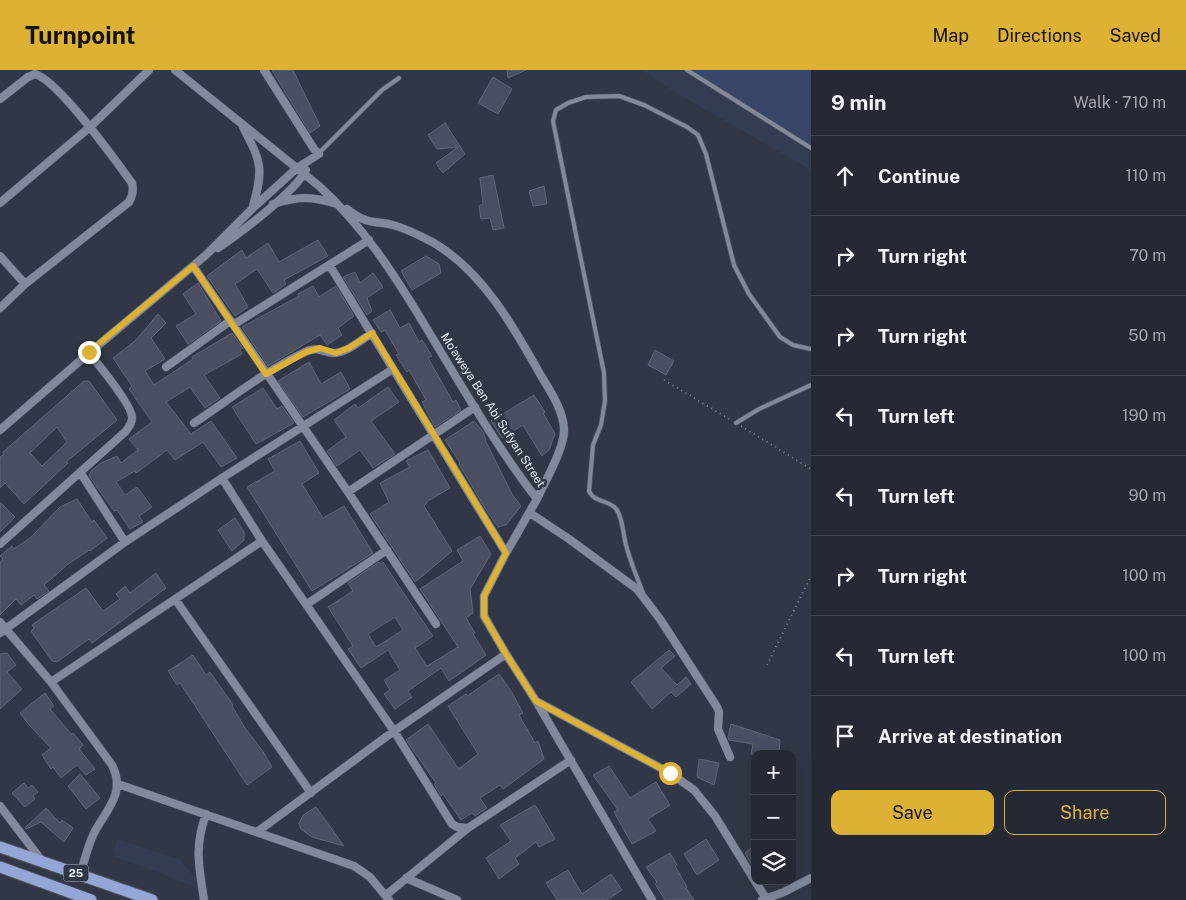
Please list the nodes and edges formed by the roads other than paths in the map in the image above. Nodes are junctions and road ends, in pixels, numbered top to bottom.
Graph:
1 (149, 70) edge
2 (175, 70) edge
3 (264, 70) edge
4 (687, 70) edge
5 (185, 73) edge
6 (400, 78) dead end
7 (0, 99) edge
8 (241, 123) junction
9 (90, 127) junction
10 (811, 148) edge
11 (319, 154) junction
12 (301, 171) junction
13 (0, 203) edge
14 (273, 204) junction
15 (339, 204) junction
16 (253, 208) junction
17 (369, 240) junction
18 (0, 256) edge
19 (206, 256) junction
20 (193, 266) junction
21 (330, 266) junction
22 (26, 284) junction
23 (0, 308) edge
24 (231, 323) junction
25 (372, 333) junction
26 (811, 349) edge
27 (89, 352) junction
28 (166, 367) dead end
29 (393, 369) junction
30 (266, 374) junction
31 (811, 386) edge
32 (475, 407) junction
33 (194, 423) dead end
34 (736, 423) dead end
35 (303, 426) junction
36 (0, 430) edge
37 (435, 435) junction
38 (80, 472) junction
39 (222, 478) junction
40 (348, 492) junction
41 (537, 500) junction
42 (530, 513) junction
43 (125, 542) junction
44 (262, 542) junction
45 (0, 544) edge
46 (387, 550) junction
47 (506, 553) junction
48 (645, 598) junction
49 (175, 599) junction
50 (307, 604) junction
51 (436, 624) dead end
52 (2, 628) edge
53 (506, 654) junction
54 (51, 682) junction
55 (536, 701) junction
56 (394, 731) junction
57 (730, 757) dead end
58 (571, 760) junction
59 (118, 784) junction
60 (311, 793) junction
61 (0, 806) edge
62 (206, 814) junction
63 (468, 828) junction
64 (257, 832) junction
65 (0, 847) edge
66 (42, 861) junction
67 (0, 867) edge
68 (80, 874) junction
69 (751, 874) edge
70 (406, 878) junction
71 (811, 878) edge
72 (757, 885) edge
73 (387, 898) edge
74 (91, 900) edge
75 (152, 900) edge
76 (204, 900) edge
77 (457, 900) edge
78 (652, 900) edge
79 (765, 900) edge

1 - 9 street
2 - 5 street, Mo'aweya Ben Abi Sufyan Street
3 - 11 street
4 - 10 lane
5 - 8 street, Mo'aweya Ben Abi Sufyan Street
6 - 11 lane
7 - 9 street
8 - 12 street, Mo'aweya Ben Abi Sufyan Street
8 - 16 street
9 - 13 street
9 - 22 street
11 - 12 street
12 - 14 street
12 - 15 street, Mo'aweya Ben Abi Sufyan Street
12 - 16 street
14 - 15 street
14 - 19 street
15 - 17 street, Mo'aweya Ben Abi Sufyan Street
15 - 41 street
16 - 19 street
17 - 21 street
17 - 32 street, Mo'aweya Ben Abi Sufyan Street
18 - 22 street
19 - 20 street
20 - 24 street
20 - 27 street
21 - 24 street
21 - 25 street
22 - 23 street
24 - 28 street
24 - 30 street
25 - 29 street
25 - 30 street
26 - 48 lane
27 - 36 street
27 - 38 street
29 - 35 street
29 - 37 street
30 - 33 street
30 - 35 street
31 - 34 lane
32 - 37 street
32 - 41 street, Mo'aweya Ben Abi Sufyan Street
35 - 39 street
35 - 40 street
37 - 40 street
37 - 47 street
38 - 43 street
38 - 45 street
39 - 43 street
39 - 44 street
40 - 46 street
41 - 42 street, Mo'aweya Ben Abi Sufyan Street
42 - 47 street, Mo'aweya Ben Abi Sufyan Street
42 - 48 street
43 - 52 street
44 - 49 street
44 - 50 street
46 - 50 street
46 - 51 street
47 - 53 street, Mo'aweya Ben Abi Sufyan Street
48 - 57 street
49 - 54 street
49 - 60 street
50 - 56 street
52 - 54 street
53 - 55 street, Mo'aweya Ben Abi Sufyan Street
53 - 56 street
54 - 59 street
55 - 58 street, Mo'aweya Ben Abi Sufyan Street
55 - 69 street
56 - 60 street
56 - 63 street
58 - 63 street
58 - 78 street, Mo'aweya Ben Abi Sufyan Street
59 - 62 street
59 - 68 street
60 - 64 street
61 - 66 street
62 - 64 street
62 - 76 street
63 - 70 street
64 - 73 street
65 - 66 main road, 25
66 - 68 main road, 25
67 - 74 main road, 25
68 - 75 main road, 25
70 - 73 street
70 - 77 street
71 - 79 street
72 - 79 street

